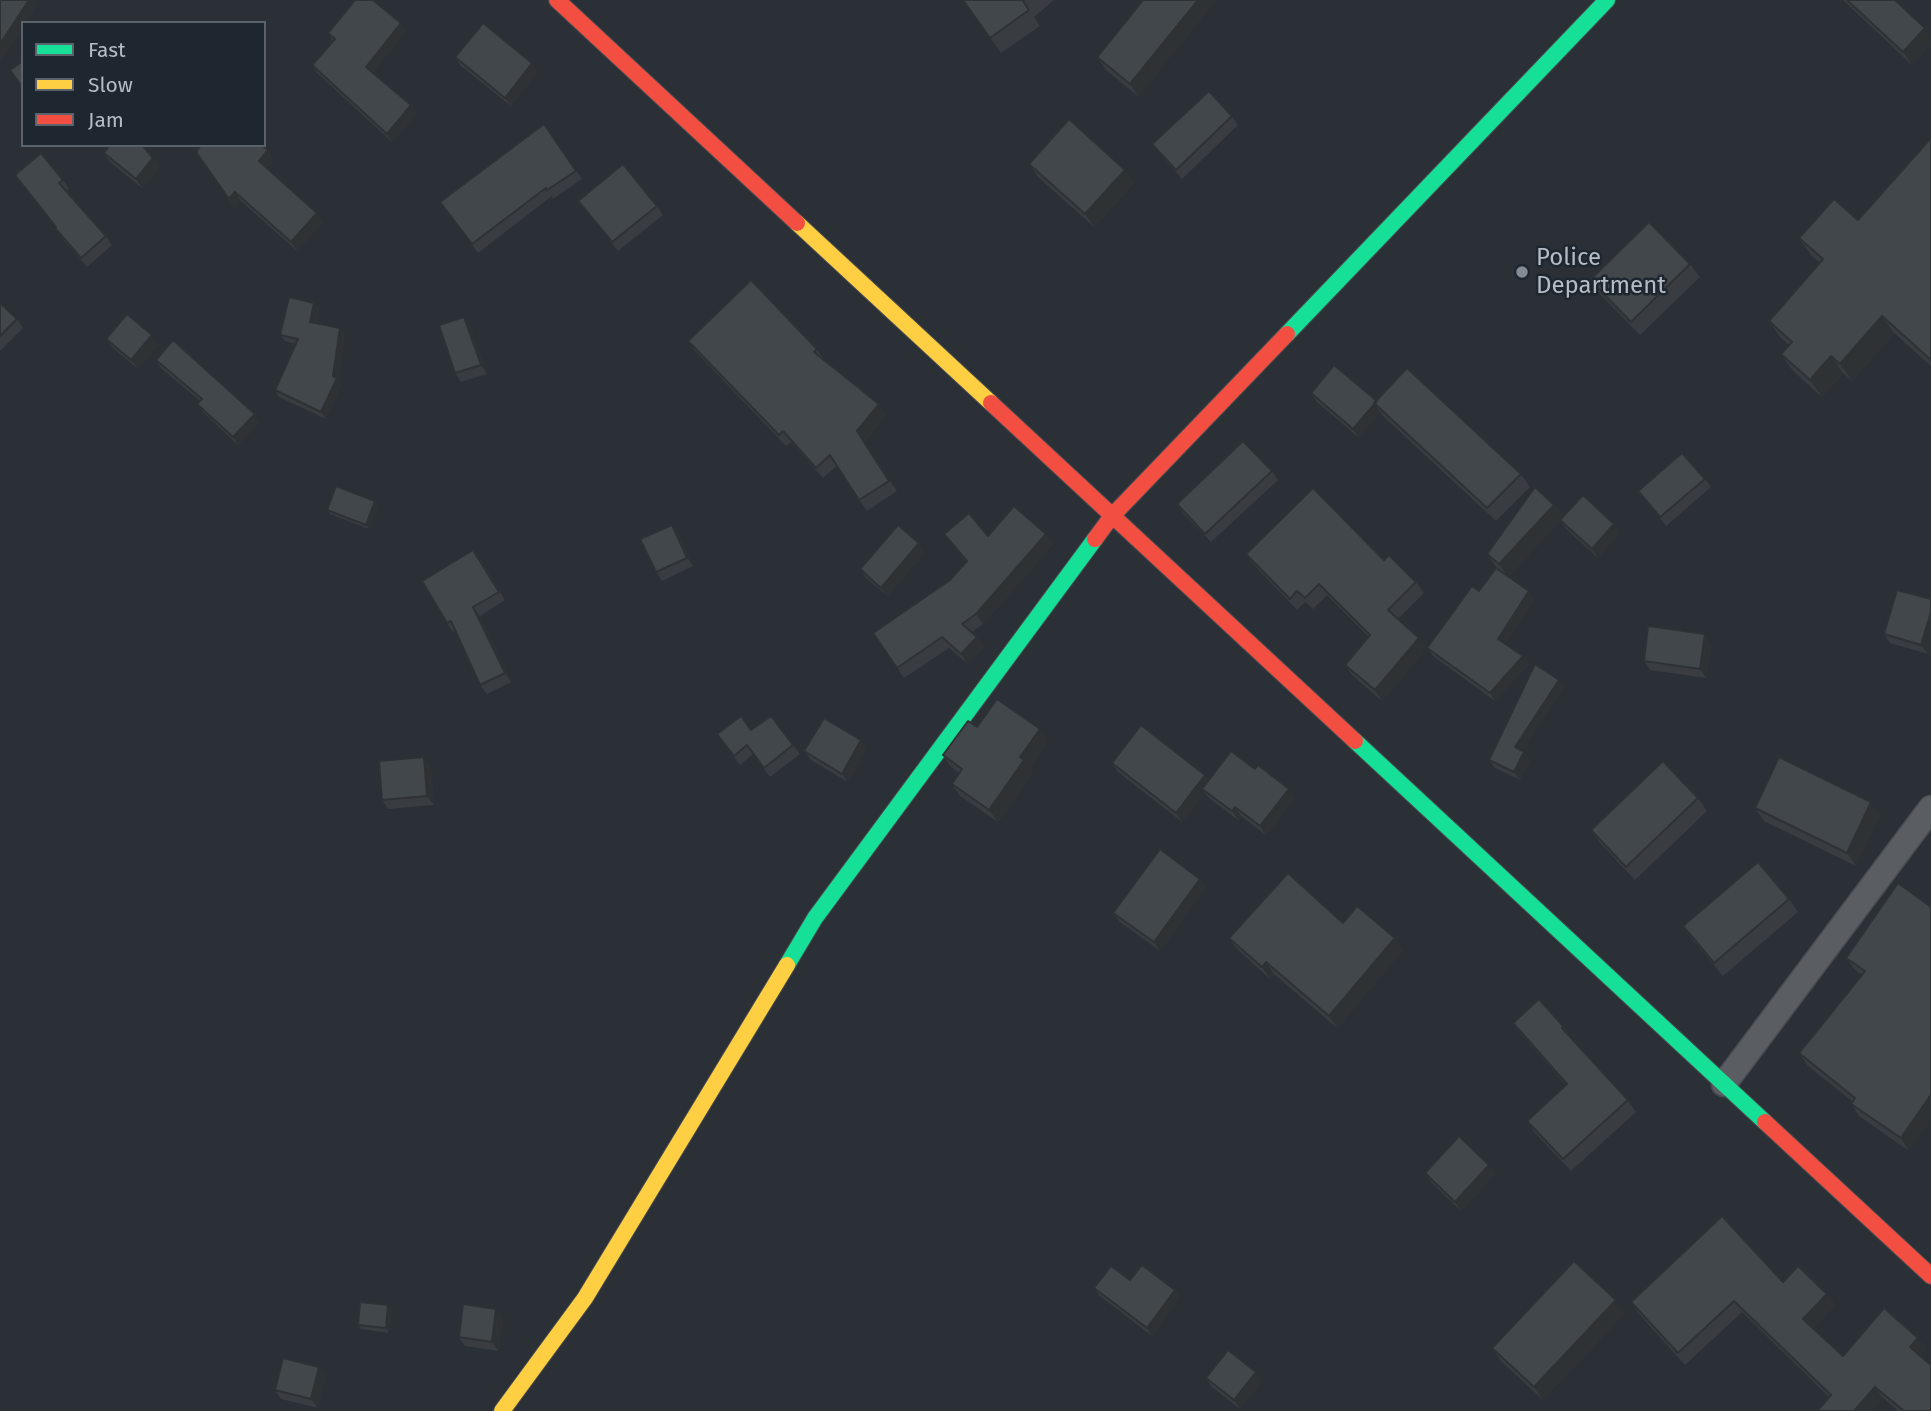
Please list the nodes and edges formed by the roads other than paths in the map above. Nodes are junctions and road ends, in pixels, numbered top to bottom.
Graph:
1 (557, 0) edge
2 (1608, 0) edge
3 (1112, 516) junction
4 (1931, 808) edge
5 (1724, 1084) junction
6 (1931, 1276) edge
7 (502, 1411) edge

1 - 3 main road
2 - 3 main road
3 - 5 main road
3 - 7 main road
4 - 5 street
5 - 6 main road

